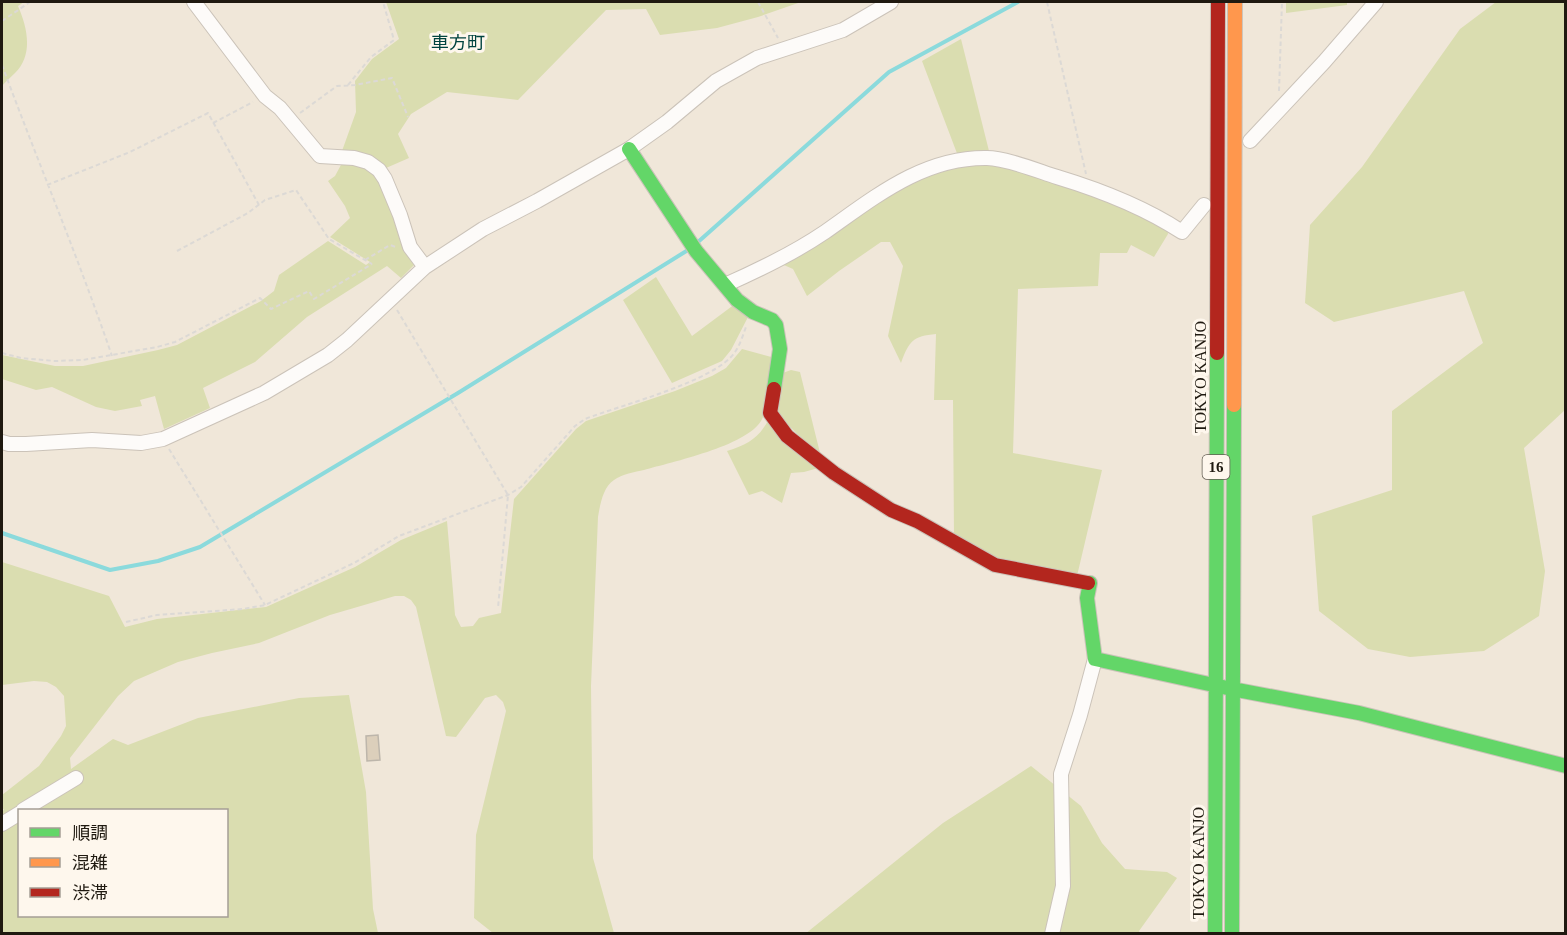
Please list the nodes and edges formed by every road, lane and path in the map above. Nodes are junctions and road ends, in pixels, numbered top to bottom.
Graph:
1 (30, 2) edge
2 (194, 2) edge
3 (383, 2) edge
4 (758, 2) edge
5 (891, 2) edge
6 (1047, 2) edge
7 (1218, 2) edge
8 (1235, 2) edge
9 (1282, 2) edge
10 (1376, 2) edge
11 (2, 21) edge
12 (784, 49) junction
13 (2, 65) edge
14 (348, 85) junction
15 (265, 96) junction
16 (1278, 112) junction
17 (408, 117) dead end
18 (290, 120) junction
19 (213, 123) junction
20 (1250, 141) dead end
21 (629, 149) junction
22 (47, 185) junction
23 (1090, 187) junction
24 (259, 205) junction
25 (1204, 205) dead end
26 (408, 242) junction
27 (177, 250) dead end
28 (365, 260) junction
29 (425, 267) junction
30 (725, 285) junction
31 (391, 300) junction
32 (753, 312) junction
33 (2, 353) edge
34 (112, 356) junction
35 (163, 439) junction
36 (2, 442) edge
37 (508, 495) junction
38 (265, 605) junction
39 (498, 608) dead end
40 (126, 622) dead end
41 (1095, 659) junction
42 (1215, 684) junction
43 (1232, 689) junction
44 (1566, 766) edge
45 (75, 778) dead end
46 (26, 809) edge
47 (18, 814) edge
48 (2, 824) edge
49 (1052, 933) edge
50 (1215, 933) edge
51 (1232, 933) edge

1 - 11 path
2 - 15 street
3 - 14 path
4 - 12 path
5 - 12 street
6 - 23 path
7 - 42 main road, TOKYO KANJO / 16
8 - 43 main road, TOKYO KANJO / 16
9 - 16 path
10 - 16 street
12 - 21 street
13 - 22 path
14 - 17 path
14 - 18 path
15 - 18 street
15 - 19 path
16 - 20 street
18 - 26 street
19 - 22 path
19 - 24 path
21 - 29 street
21 - 30 main road
22 - 34 path
23 - 25 street
23 - 30 street
24 - 27 path
24 - 28 path
26 - 28 path
26 - 29 street
28 - 34 path
29 - 31 street
30 - 32 main road
31 - 35 street
31 - 37 path
32 - 37 path
32 - 41 main road
33 - 34 path
35 - 36 street
35 - 38 path
37 - 38 path
37 - 39 path
38 - 40 path
41 - 42 main road
41 - 49 street
42 - 43 main road
42 - 50 main road, TOKYO KANJO / 16
43 - 44 main road
43 - 51 main road, TOKYO KANJO / 16
45 - 46 street
47 - 48 street

